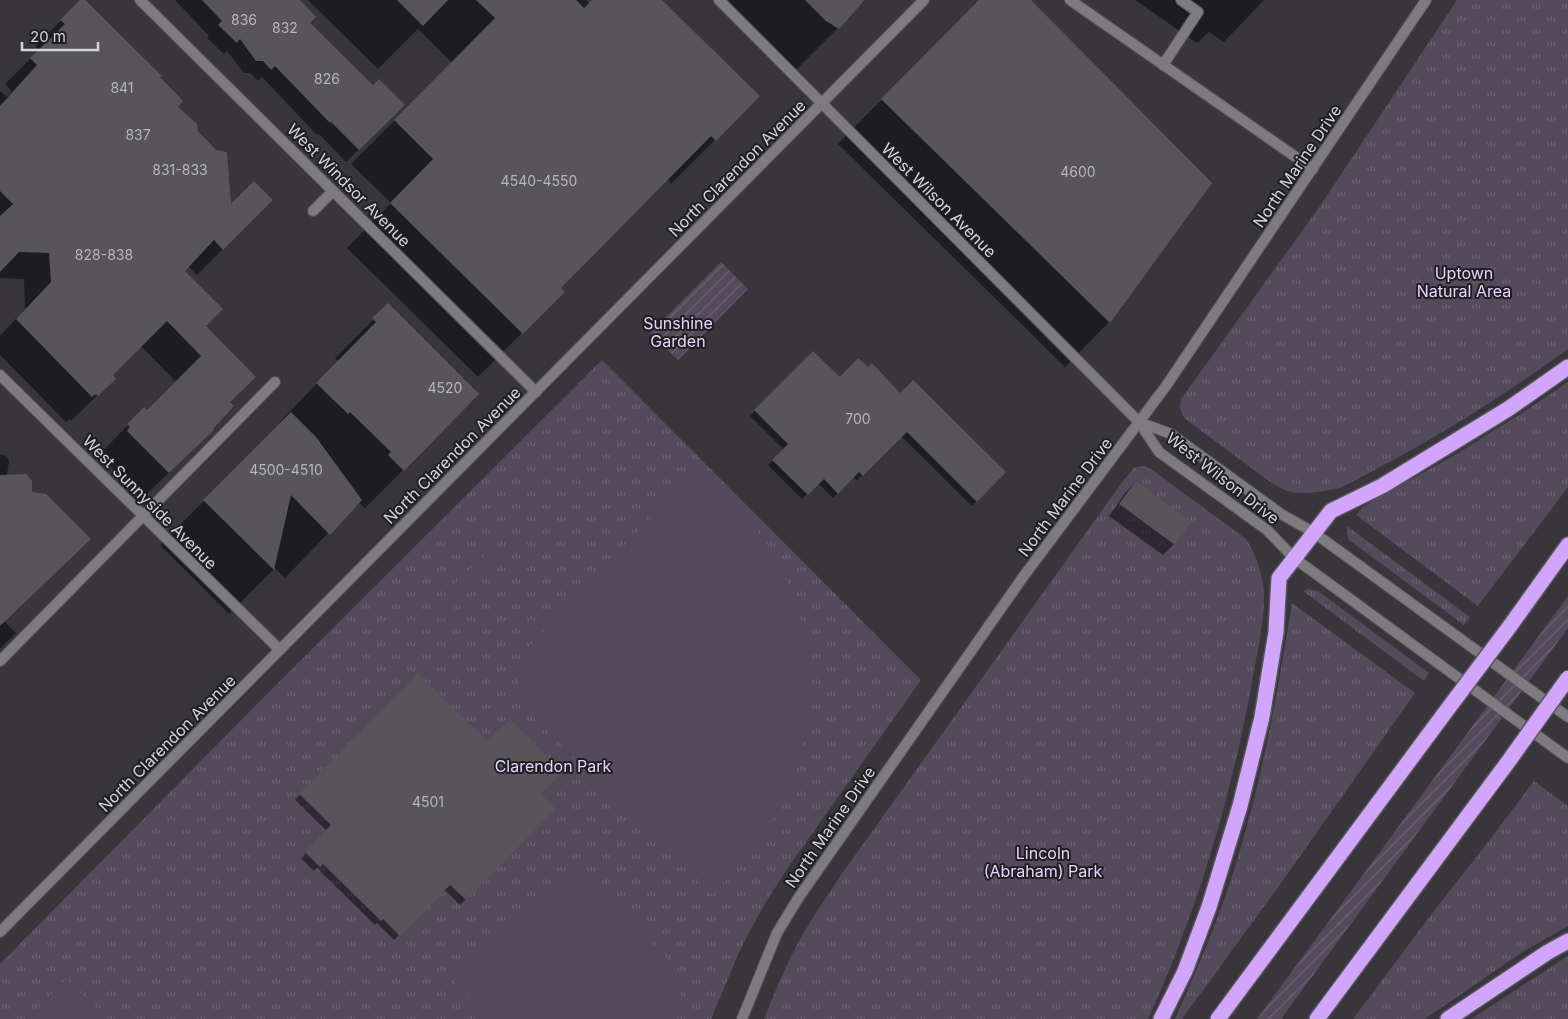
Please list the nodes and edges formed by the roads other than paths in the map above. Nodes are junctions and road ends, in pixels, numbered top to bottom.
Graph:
1 (140, 0) edge
2 (719, 0) edge
3 (924, 0) edge
4 (1070, 0) edge
5 (1180, 0) edge
6 (1426, 0) edge
7 (1163, 65) junction
8 (822, 104) junction
9 (1313, 169) junction
10 (333, 191) junction
11 (313, 211) dead end
12 (1568, 367) edge
13 (0, 375) edge
14 (275, 382) dead end
15 (536, 392) junction
16 (1139, 422) junction
17 (143, 516) junction
18 (1313, 532) junction
19 (1568, 546) edge
20 (1294, 558) junction
21 (280, 650) junction
22 (1, 658) edge
23 (1568, 678) edge
24 (1568, 717) edge
25 (1568, 758) edge
26 (0, 932) edge
27 (1568, 941) edge
28 (742, 1019) edge
29 (1161, 1019) edge
30 (1218, 1019) edge
31 (1317, 1019) edge
32 (1448, 1019) edge

1 - 10 street, West Windsor Avenue
2 - 8 street, West Wilson Avenue
3 - 8 street, North Clarendon Avenue
4 - 7 street
5 - 7 street
6 - 9 street, North Marine Drive
7 - 9 street
8 - 15 street, North Clarendon Avenue
8 - 16 street, West Wilson Avenue
9 - 16 street, North Marine Drive
10 - 11 street
10 - 15 street, West Windsor Avenue
12 - 18 highway
13 - 17 street, West Sunnyside Avenue
14 - 17 street
15 - 21 street, North Clarendon Avenue
16 - 18 street, West Wilson Drive
16 - 20 street, West Wilson Drive
16 - 28 street, North Marine Drive
17 - 21 street, West Sunnyside Avenue
17 - 22 street
18 - 20 highway
18 - 24 street, West Wilson Drive
19 - 30 highway, bridge
20 - 25 street, West Wilson Drive
20 - 29 highway
21 - 26 street, North Clarendon Avenue
23 - 31 highway, bridge
27 - 32 highway

